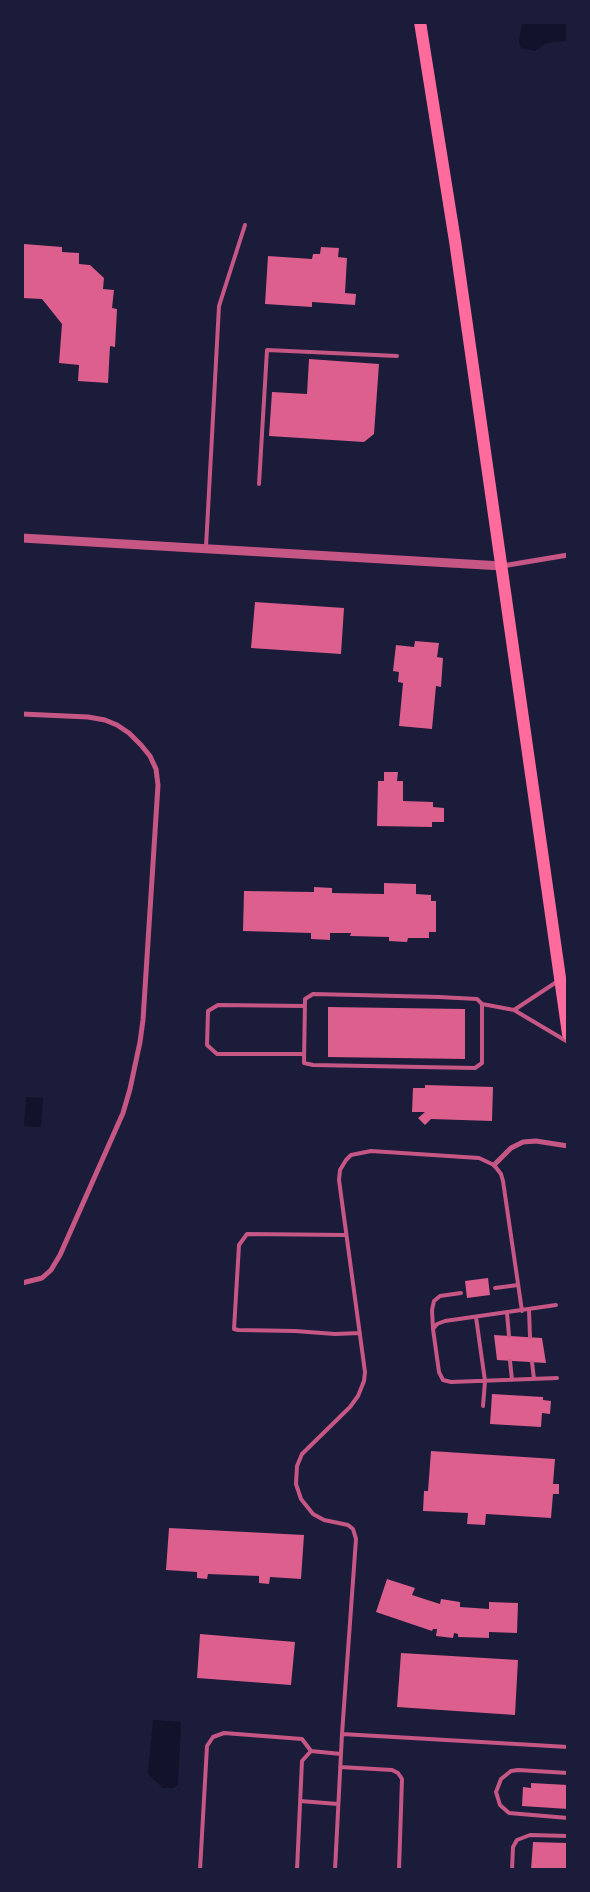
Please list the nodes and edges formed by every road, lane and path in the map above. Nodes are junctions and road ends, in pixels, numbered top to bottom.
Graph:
1 (420, 22) edge
2 (245, 225) dead end
3 (397, 356) dead end
4 (259, 484) dead end
5 (22, 538) edge
6 (206, 550) junction
7 (568, 555) edge
8 (502, 566) junction
9 (22, 714) edge
10 (560, 980) junction
11 (482, 1004) junction
12 (305, 1006) junction
13 (514, 1010) junction
14 (568, 1034) edge
15 (568, 1042) edge
16 (304, 1054) junction
17 (568, 1146) edge
18 (494, 1165) junction
19 (346, 1235) junction
20 (22, 1283) edge
21 (518, 1285) junction
22 (495, 1288) dead end
23 (461, 1293) dead end
24 (556, 1305) dead end
25 (528, 1310) junction
26 (522, 1311) junction
27 (506, 1313) junction
28 (476, 1317) junction
29 (433, 1329) junction
30 (360, 1333) junction
31 (509, 1336) dead end
32 (530, 1337) dead end
33 (510, 1361) dead end
34 (532, 1362) dead end
35 (557, 1378) dead end
36 (534, 1379) junction
37 (512, 1380) junction
38 (484, 1381) junction
39 (482, 1406) dead end
40 (342, 1734) junction
41 (568, 1747) edge
42 (311, 1751) junction
43 (341, 1754) junction
44 (340, 1767) junction
45 (568, 1774) edge
46 (300, 1801) junction
47 (338, 1804) junction
48 (568, 1818) edge
49 (568, 1836) edge
50 (200, 1870) edge
51 (297, 1870) edge
52 (334, 1870) edge
53 (400, 1870) edge
54 (512, 1870) edge

1 - 8 highway
2 - 6 lane
3 - 4 lane
5 - 6 street
6 - 8 street
7 - 8 street
8 - 10 highway
9 - 20 street
10 - 13 lane
10 - 14 highway
11 - 12 lane
11 - 13 lane
11 - 16 lane
12 - 16 lane
12 - 16 lane
13 - 15 lane
17 - 18 street
18 - 19 lane
18 - 21 lane
19 - 30 lane
19 - 30 lane
21 - 22 lane
21 - 26 lane
23 - 29 lane
24 - 25 lane
25 - 26 lane
25 - 32 lane
26 - 27 lane
27 - 28 lane
27 - 31 lane
28 - 29 lane
28 - 38 lane
29 - 38 lane
30 - 40 lane
33 - 37 lane
34 - 36 lane
35 - 36 lane
36 - 37 lane
37 - 38 lane
38 - 39 lane
40 - 41 lane
40 - 43 lane
42 - 43 lane
42 - 46 lane
42 - 50 lane
43 - 44 lane
44 - 47 lane
44 - 53 lane
45 - 48 lane
46 - 47 lane
46 - 51 lane
47 - 52 lane
49 - 54 lane

